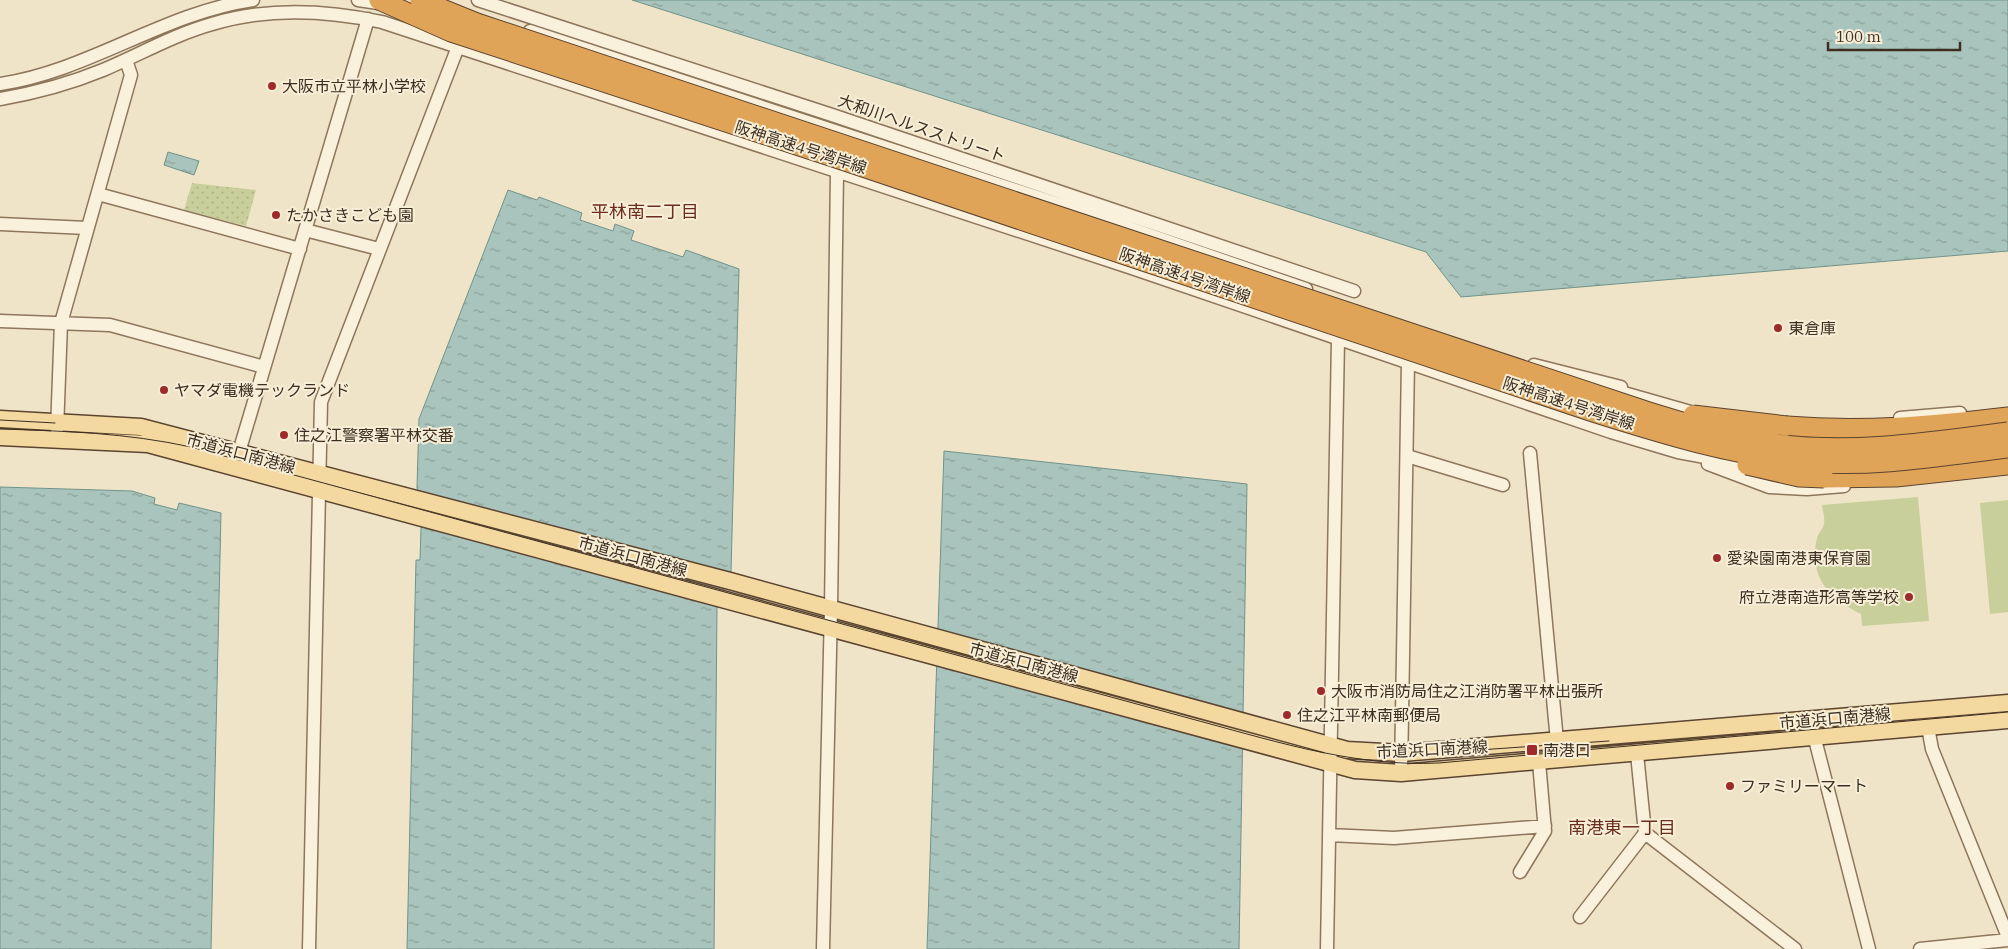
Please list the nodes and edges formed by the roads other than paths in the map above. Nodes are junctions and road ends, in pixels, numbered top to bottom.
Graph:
1 (251, 0) edge
2 (358, 0) edge
3 (379, 0) edge
4 (420, 0) edge
5 (478, 0) edge
6 (469, 18) junction
7 (368, 19) junction
8 (458, 46) junction
9 (126, 60) junction
10 (0, 84) edge
11 (0, 99) edge
12 (848, 136) junction
13 (837, 172) junction
14 (98, 194) junction
15 (0, 224) edge
16 (87, 228) junction
17 (305, 230) junction
18 (300, 249) junction
19 (379, 249) junction
20 (1354, 291) dead end
21 (1362, 308) junction
22 (0, 321) edge
23 (61, 323) junction
24 (1338, 339) junction
25 (1408, 362) junction
26 (1534, 365) junction
27 (264, 367) junction
28 (1580, 389) junction
29 (2008, 409) edge
30 (1593, 412) junction
31 (2008, 417) edge
32 (0, 419) edge
33 (57, 421) junction
34 (2008, 424) edge
35 (2008, 432) edge
36 (0, 438) edge
37 (58, 440) junction
38 (2008, 448) edge
39 (239, 452) junction
40 (1678, 452) junction
41 (1530, 453) dead end
42 (2008, 455) edge
43 (1407, 456) junction
44 (2008, 465) edge
45 (2008, 469) edge
46 (320, 474) junction
47 (1503, 485) dead end
48 (320, 491) junction
49 (831, 609) junction
50 (831, 630) junction
51 (2008, 703) edge
52 (1810, 720) junction
53 (2008, 720) edge
54 (1928, 727) junction
55 (1814, 738) junction
56 (1557, 741) junction
57 (1330, 746) junction
58 (1402, 753) junction
59 (1637, 754) junction
60 (1539, 762) junction
61 (1330, 765) junction
62 (1401, 773) junction
63 (1545, 826) junction
64 (1645, 833) junction
65 (1329, 835) junction
66 (1520, 872) dead end
67 (1580, 917) dead end
68 (2008, 938) edge
69 (309, 949) edge
70 (823, 949) edge
71 (1327, 949) edge
72 (1795, 949) edge
73 (1869, 949) edge
74 (1920, 949) edge

1 - 10 street
2 - 6 street
3 - 30 highway, 阪神高速4号湾岸線, bridge
4 - 28 highway, 阪神高速4号湾岸線, bridge
5 - 20 street, 大和川ヘルスストリート
6 - 8 street
6 - 12 street
7 - 8 street
7 - 9 street
7 - 17 street
8 - 13 street
8 - 19 street
9 - 11 street
9 - 14 street
12 - 13 street
12 - 21 street
13 - 24 street
13 - 49 street
14 - 16 street
14 - 18 street
15 - 16 street
16 - 23 street
17 - 18 street
17 - 19 street
18 - 27 street
19 - 46 street
21 - 24 street
21 - 26 street
22 - 23 street
23 - 27 street
23 - 33 street
24 - 25 street
24 - 57 street
25 - 40 street
25 - 43 street
26 - 29 street
26 - 34 street
27 - 39 street
28 - 31 highway, bridge
28 - 35 highway, 阪神高速4号湾岸線, bridge
30 - 38 highway, 阪神高速4号湾岸線, bridge
30 - 44 highway, bridge
32 - 33 main road, 市道浜口南港線
33 - 37 street
33 - 39 main road, 市道浜口南港線
36 - 37 main road, 市道浜口南港線
37 - 48 main road, 市道浜口南港線
39 - 46 main road, 市道浜口南港線
40 - 42 street
40 - 45 street
41 - 56 street
43 - 47 street
43 - 58 street
46 - 48 street
46 - 49 main road, 市道浜口南港線
48 - 50 main road, 市道浜口南港線
48 - 69 street
49 - 50 street
49 - 57 main road, 市道浜口南港線
50 - 61 main road, 市道浜口南港線
50 - 70 street
51 - 52 main road, 市道浜口南港線
52 - 55 street
52 - 56 main road, 市道浜口南港線
53 - 54 main road, 市道浜口南港線
54 - 55 main road, 市道浜口南港線
54 - 68 street
55 - 59 main road, 市道浜口南港線
55 - 73 street
56 - 58 main road, 市道浜口南港線
57 - 58 main road, 市道浜口南港線
57 - 61 street
58 - 62 street
59 - 60 main road, 市道浜口南港線
59 - 64 street
60 - 62 main road, 市道浜口南港線
60 - 63 street
61 - 62 main road, 市道浜口南港線
61 - 65 street
63 - 65 street
63 - 66 street
64 - 67 street
64 - 72 street
65 - 71 street
68 - 74 street

